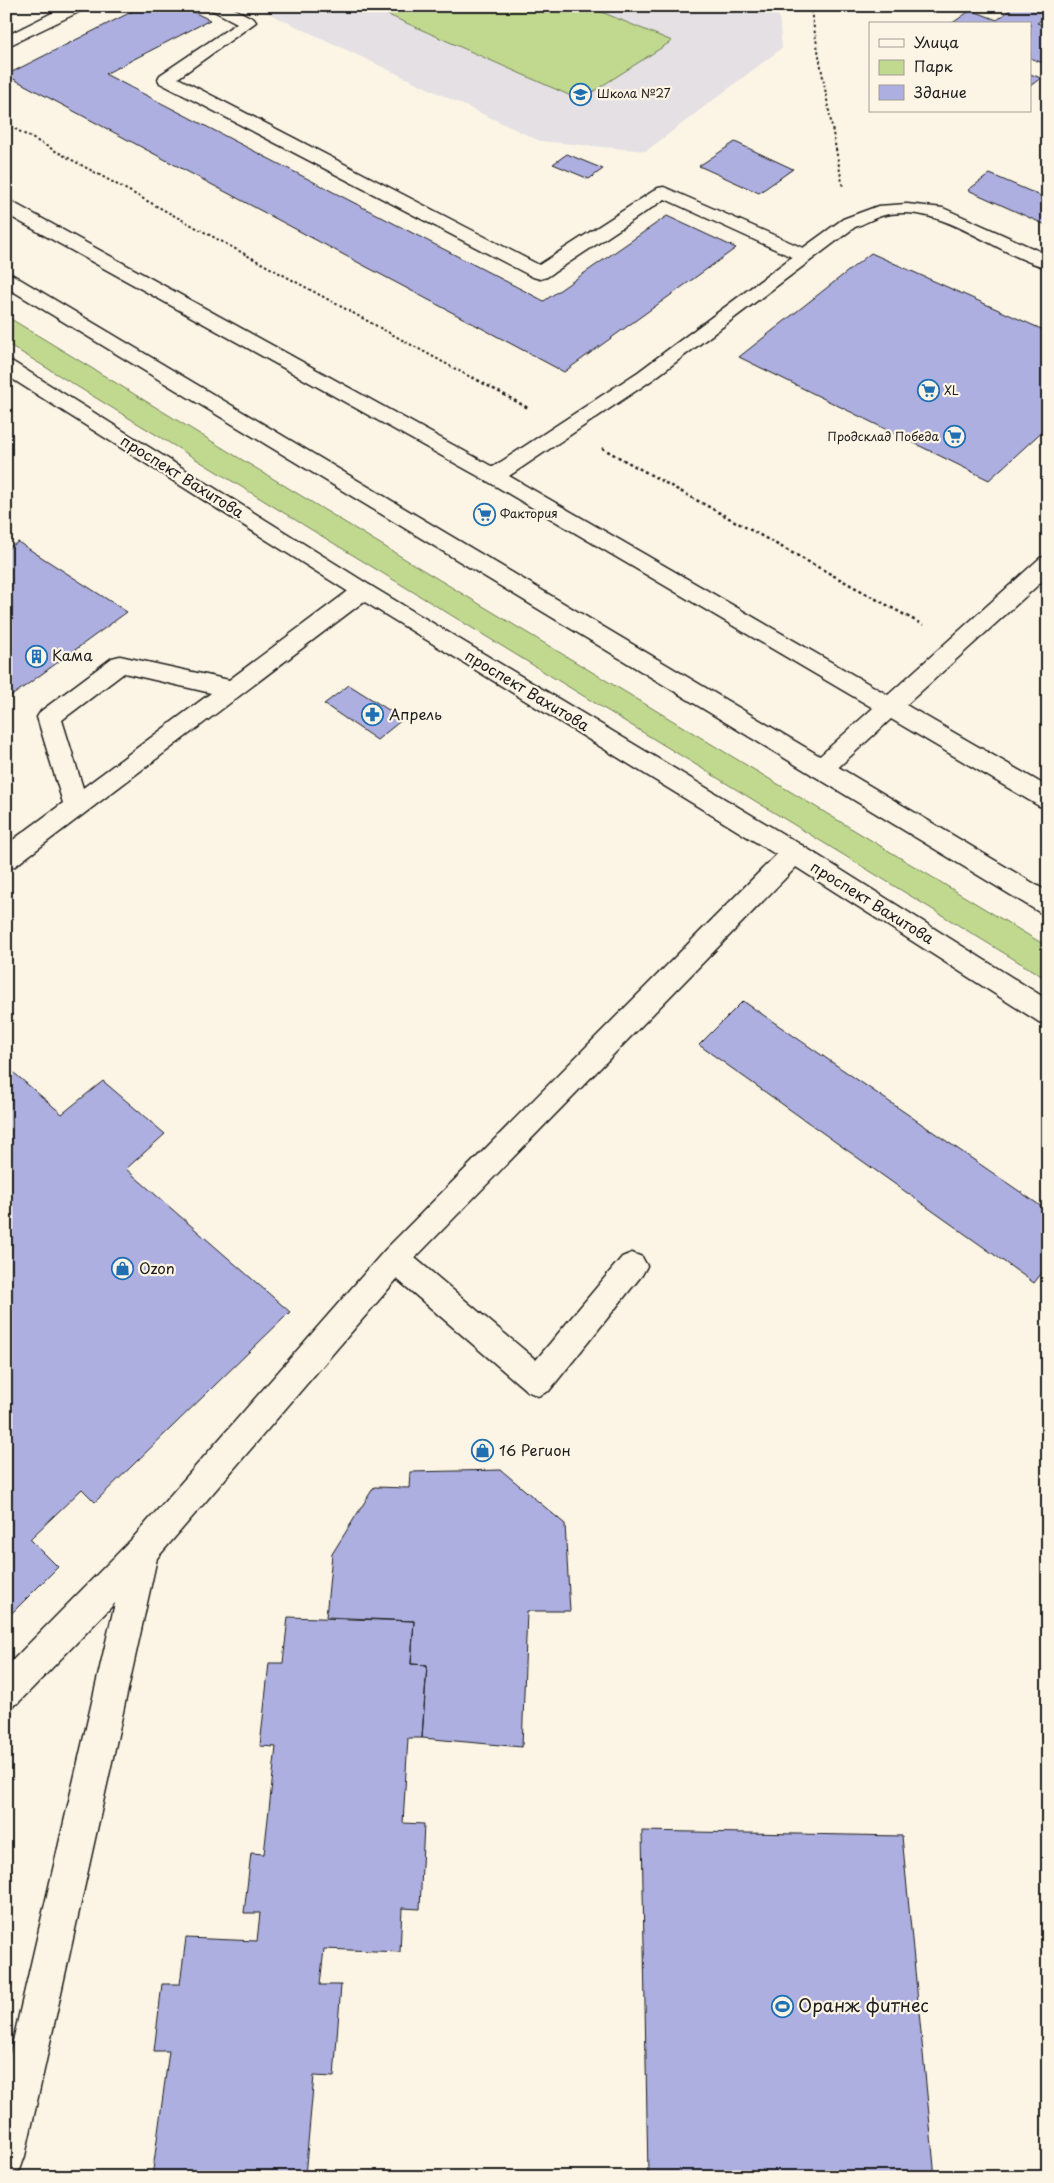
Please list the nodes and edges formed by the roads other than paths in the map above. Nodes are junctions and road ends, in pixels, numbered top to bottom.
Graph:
1 (79, 6) edge
2 (216, 6) edge
3 (6, 42) edge
4 (6, 206) edge
5 (805, 256) junction
6 (1048, 262) edge
7 (6, 280) edge
8 (6, 366) edge
9 (494, 476) junction
10 (1048, 563) edge
11 (363, 591) junction
12 (233, 688) junction
13 (889, 708) junction
14 (821, 769) junction
15 (1048, 799) edge
16 (76, 806) junction
17 (794, 853) junction
18 (6, 859) edge
19 (1048, 905) edge
20 (1048, 1014) edge
21 (395, 1259) junction
22 (632, 1266) dead end
23 (142, 1550) junction
24 (6, 1692) edge
25 (6, 2156) edge

1 - 3 main road
2 - 5 main road
4 - 9 main road
5 - 6 main road
5 - 9 main road
7 - 14 main road
8 - 11 main road, проспект Вахитова
9 - 13 main road
10 - 13 main road
11 - 12 main road
11 - 17 main road, проспект Вахитова
12 - 16 main road
12 - 16 main road
13 - 14 main road
13 - 15 main road
14 - 19 main road
16 - 18 main road
17 - 20 main road, проспект Вахитова
17 - 21 main road
21 - 22 main road
21 - 23 main road
23 - 24 main road
23 - 25 main road

